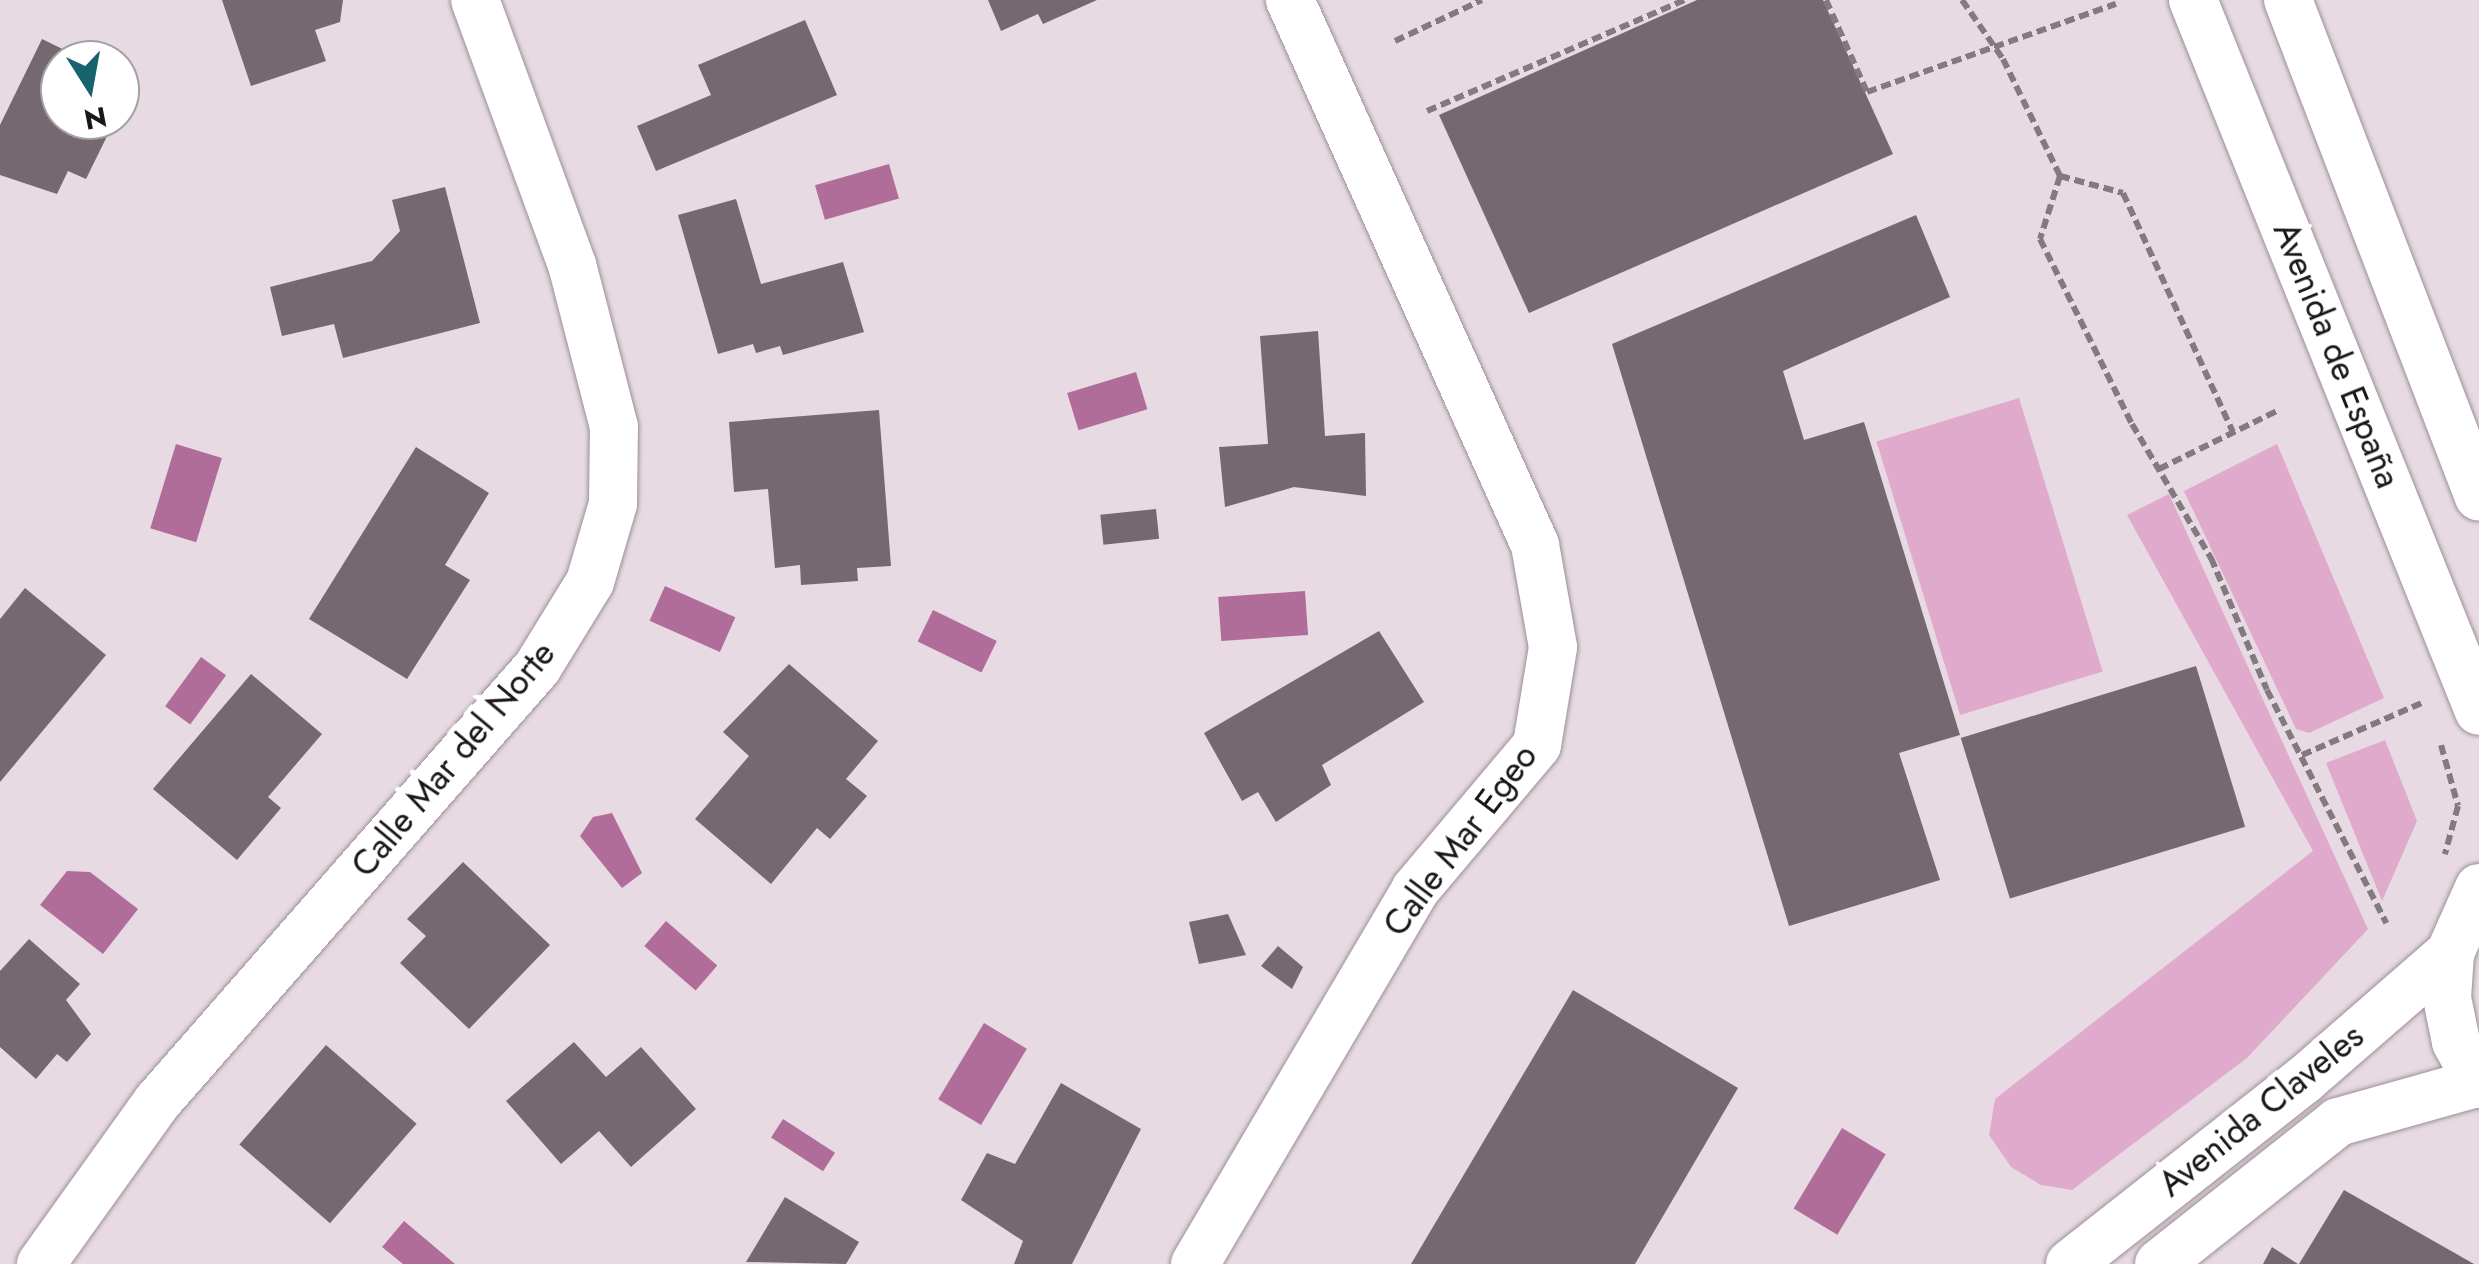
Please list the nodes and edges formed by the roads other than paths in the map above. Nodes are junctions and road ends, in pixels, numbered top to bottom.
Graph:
1 (475, 0) edge
2 (1290, 0) edge
3 (2194, 0) edge
4 (2288, 0) edge
5 (2479, 497) edge
6 (2479, 711) edge
7 (2479, 888) edge
8 (2450, 952) junction
9 (2478, 1083) edge
10 (41, 1264) edge
11 (1195, 1264) edge
12 (2070, 1264) edge
13 (2159, 1264) edge

1 - 10 street, Calle Mar del Norte
2 - 11 street, Calle Mar Egeo
3 - 6 street, Avenida de España
4 - 5 street
7 - 8 street
8 - 9 street
8 - 12 street, Avenida Claveles
9 - 13 street

